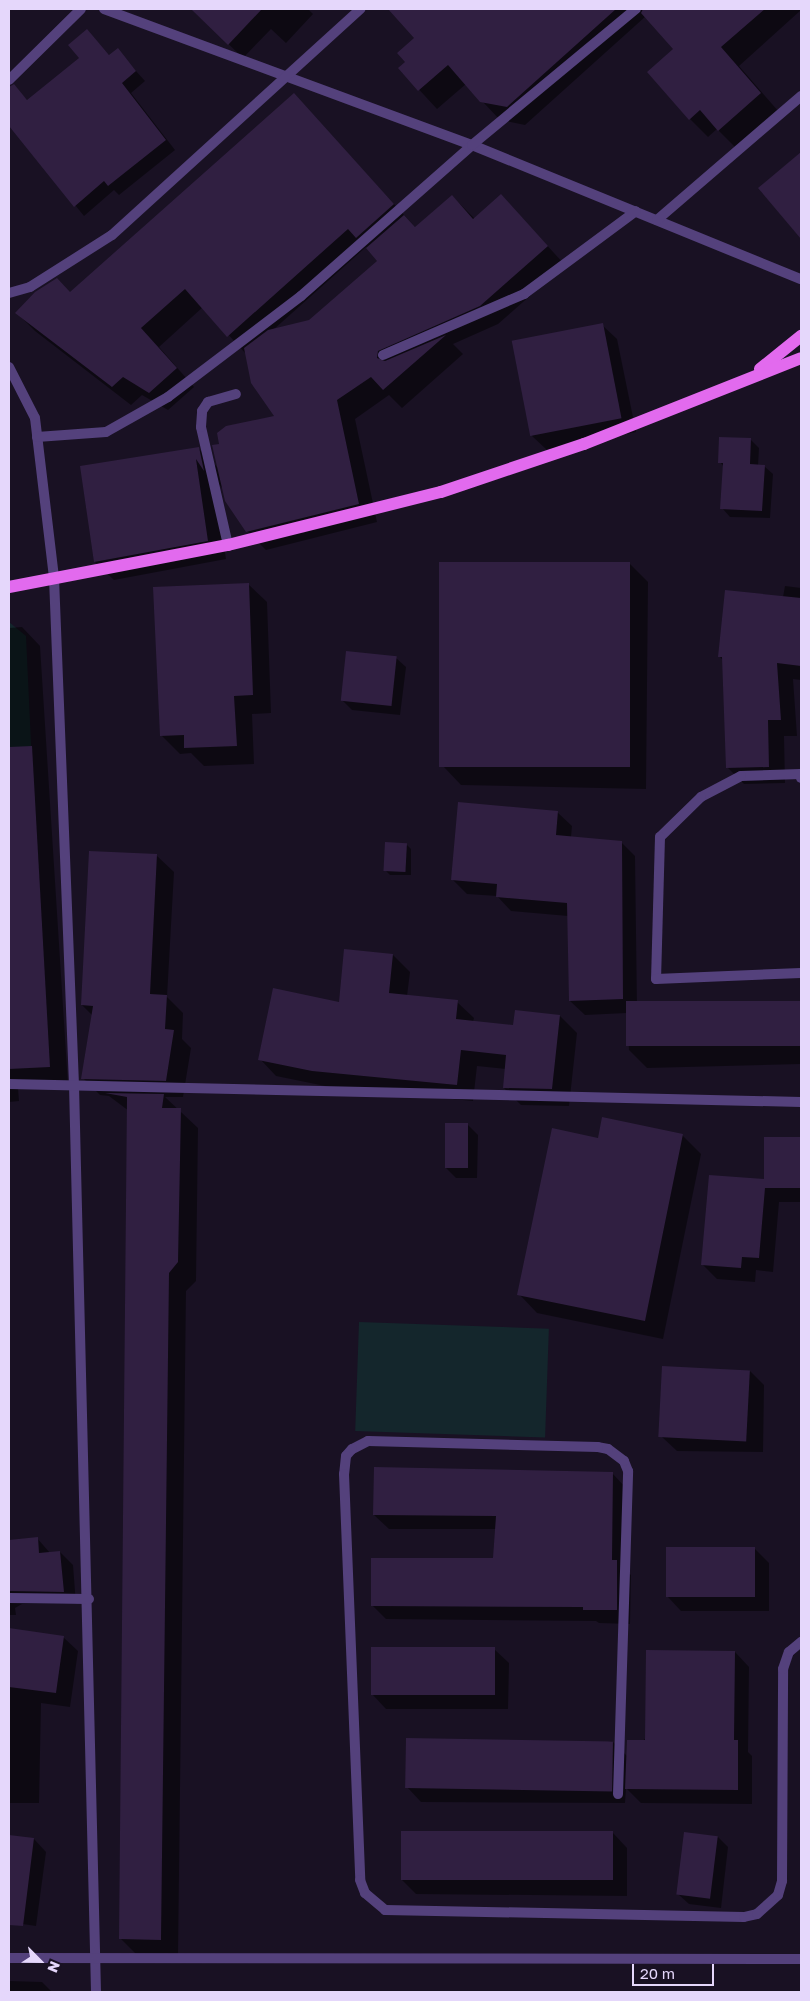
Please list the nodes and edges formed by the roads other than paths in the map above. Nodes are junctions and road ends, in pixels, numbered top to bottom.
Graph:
1 (81, 9) edge
2 (104, 9) edge
3 (360, 9) edge
4 (636, 9) edge
5 (286, 73) junction
6 (9, 80) edge
7 (801, 96) edge
8 (472, 144) junction
9 (636, 211) junction
10 (657, 220) junction
11 (801, 279) edge
12 (9, 293) edge
13 (801, 336) edge
14 (384, 355) dead end
15 (801, 358) edge
16 (9, 367) edge
17 (753, 376) junction
18 (236, 394) dead end
19 (37, 437) junction
20 (228, 545) junction
21 (54, 578) junction
22 (9, 587) edge
23 (801, 778) edge
24 (801, 973) edge
25 (9, 1084) edge
26 (74, 1085) junction
27 (801, 1102) edge
28 (9, 1598) edge
29 (89, 1598) junction
30 (801, 1642) edge
31 (618, 1794) dead end
32 (9, 1958) edge
33 (801, 1959) edge
34 (95, 1961) junction
35 (96, 1992) edge

1 - 6 street
2 - 5 street
3 - 5 street
4 - 8 street
5 - 8 street
5 - 12 street
7 - 10 street
8 - 9 street
8 - 19 street
9 - 10 street
9 - 14 street
10 - 11 street
13 - 17 main road
15 - 17 main road
16 - 19 street
17 - 20 main road
18 - 20 street
19 - 21 street
20 - 21 main road
21 - 22 main road
21 - 26 street
23 - 24 street
25 - 26 street
26 - 27 street
26 - 29 street
28 - 29 street
29 - 34 street
30 - 31 street
32 - 34 street
33 - 34 street
34 - 35 street

